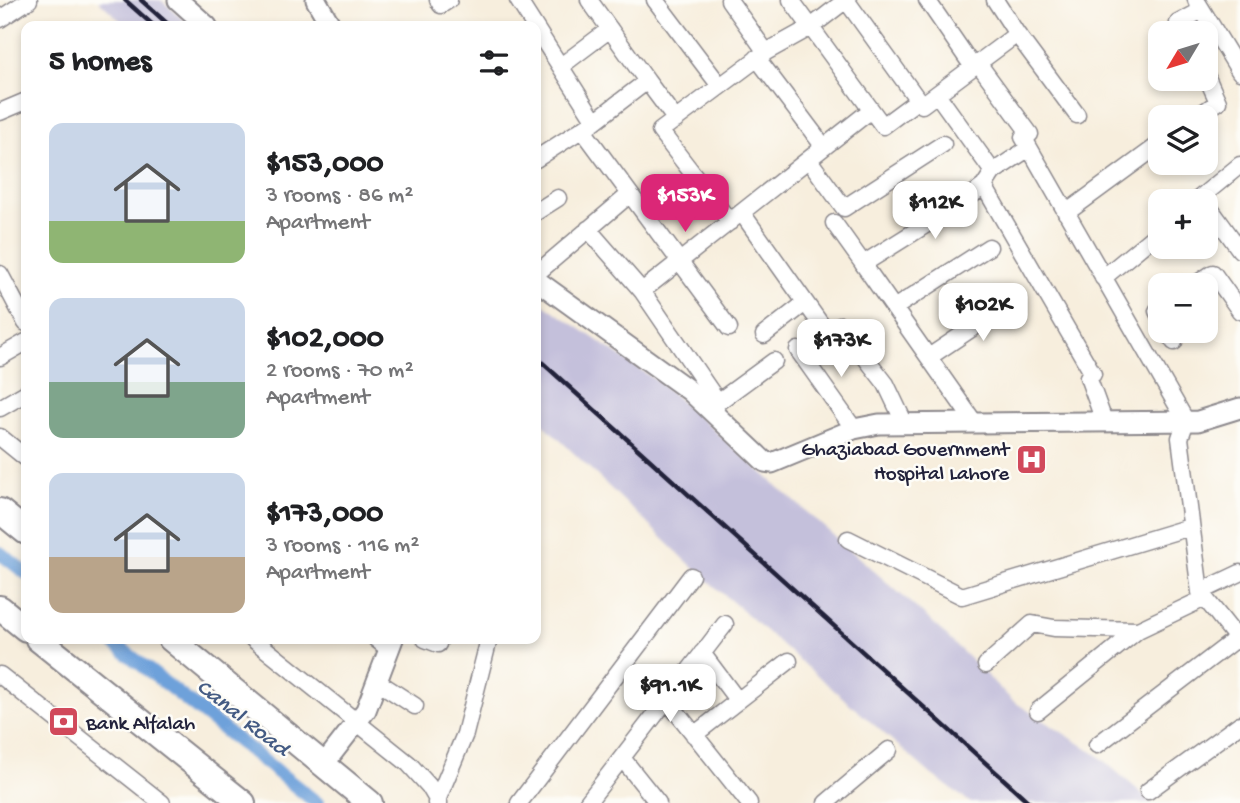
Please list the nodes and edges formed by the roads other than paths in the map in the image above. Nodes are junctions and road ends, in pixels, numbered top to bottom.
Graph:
1 (29, 0) edge
2 (178, 0) edge
3 (316, 0) edge
4 (438, 0) edge
5 (449, 0) edge
6 (518, 0) edge
7 (589, 0) edge
8 (655, 0) edge
9 (729, 0) edge
10 (791, 0) edge
11 (846, 0) edge
12 (927, 0) edge
13 (995, 0) edge
14 (1199, 5) edge
15 (0, 19) edge
16 (201, 21) edge
17 (328, 21) edge
18 (532, 21) edge
19 (1180, 21) edge
20 (811, 27) junction
21 (610, 29) junction
22 (1017, 34) junction
23 (541, 35) edge
24 (761, 55) junction
25 (976, 65) junction
26 (561, 66) junction
27 (1240, 72) edge
28 (647, 81) junction
29 (720, 86) junction
30 (937, 94) junction
31 (918, 100) junction
32 (21, 103) edge
33 (872, 110) junction
34 (0, 112) edge
35 (1077, 116) dead end
36 (676, 120) junction
37 (588, 125) junction
38 (943, 144) dead end
39 (824, 147) junction
40 (1029, 148) junction
41 (1148, 153) edge
42 (541, 156) edge
43 (809, 159) junction
44 (1240, 165) edge
45 (988, 179) junction
46 (1215, 189) edge
47 (630, 194) junction
48 (558, 198) dead end
49 (541, 209) edge
50 (1066, 213) junction
51 (736, 218) junction
52 (1218, 222) edge
53 (834, 223) dead end
54 (588, 229) junction
55 (1148, 241) edge
56 (989, 247) dead end
57 (1240, 250) edge
58 (679, 262) junction
59 (864, 265) junction
60 (541, 270) edge
61 (0, 274) edge
62 (1103, 278) junction
63 (1218, 280) edge
64 (541, 284) edge
65 (642, 291) junction
66 (1017, 298) dead end
67 (806, 303) junction
68 (894, 308) junction
69 (1240, 311) edge
70 (21, 314) edge
71 (729, 328) dead end
72 (764, 335) dead end
73 (21, 345) edge
74 (798, 350) dead end
75 (0, 357) edge
76 (929, 358) junction
77 (774, 361) dead end
78 (21, 396) edge
79 (716, 407) junction
80 (0, 408) edge
81 (1240, 408) edge
82 (1104, 421) junction
83 (1186, 421) junction
84 (904, 422) junction
85 (974, 422) junction
86 (854, 429) junction
87 (0, 437) edge
88 (21, 454) edge
89 (0, 511) edge
90 (1190, 527) junction
91 (21, 528) edge
92 (848, 539) dead end
93 (1240, 573) edge
94 (691, 576) dead end
95 (1203, 595) junction
96 (0, 608) edge
97 (725, 624) dead end
98 (21, 625) edge
99 (1138, 630) junction
100 (1239, 640) edge
101 (44, 644) edge
102 (177, 644) edge
103 (259, 644) edge
104 (387, 644) edge
105 (488, 644) edge
106 (702, 653) junction
107 (789, 661) dead end
108 (986, 665) dead end
109 (0, 675) edge
110 (378, 682) junction
111 (666, 699) junction
112 (738, 701) junction
113 (415, 706) dead end
114 (1038, 711) dead end
115 (358, 722) junction
116 (1240, 724) edge
117 (694, 735) junction
118 (1097, 745) dead end
119 (889, 750) dead end
120 (622, 758) junction
121 (324, 764) junction
122 (1148, 791) dead end
123 (239, 802) edge
124 (437, 802) edge
125 (162, 803) edge
126 (370, 803) edge
127 (519, 803) edge
128 (587, 803) edge
129 (658, 803) edge
130 (749, 803) edge
131 (826, 803) edge

1 - 15 street
2 - 16 street
3 - 17 street
4 - 5 street
6 - 18 street
7 - 21 street
8 - 29 street
9 - 24 street
10 - 20 street
11 - 20 street
11 - 31 street
12 - 25 street
13 - 22 street
14 - 19 street
14 - 27 street
20 - 24 street
20 - 33 street
21 - 26 street
21 - 28 street
22 - 25 street
22 - 35 street
23 - 26 street
24 - 29 street
24 - 39 street
25 - 30 street
25 - 40 street
26 - 37 street
28 - 36 street
28 - 37 street
29 - 36 street
30 - 31 street
30 - 45 street
31 - 33 street
32 - 34 street
33 - 39 street
36 - 51 street
37 - 42 street
37 - 47 street
38 - 43 street
39 - 43 street
40 - 45 street
40 - 50 street
41 - 50 street
43 - 51 street
44 - 46 street
45 - 59 street
45 - 82 street
47 - 54 street
47 - 58 street
48 - 49 street
50 - 62 street
51 - 58 street
51 - 67 street
52 - 57 street
53 - 59 street
54 - 60 street
54 - 65 street
55 - 62 street
56 - 68 street
58 - 65 street
58 - 71 street
59 - 68 street
61 - 70 street
62 - 83 street
63 - 69 street
64 - 79 street
65 - 79 street
66 - 76 street
67 - 72 street
67 - 84 street
68 - 76 street
73 - 75 street
74 - 86 street
76 - 85 street
77 - 79 street
78 - 80 street
79 - 86 street
81 - 83 street
82 - 83 street
82 - 85 street
83 - 90 street
84 - 85 street
84 - 86 street
87 - 88 street
89 - 91 highway
90 - 92 street
90 - 95 street
93 - 95 street
94 - 127 street
95 - 99 street
95 - 100 street
96 - 98 highway
97 - 106 street
99 - 108 street
99 - 114 street
100 - 118 street
101 - 123 highway
102 - 121 highway
103 - 115 street
104 - 110 street
105 - 124 street
106 - 111 street
106 - 112 street
107 - 112 street
109 - 125 street
110 - 113 street
110 - 115 street
111 - 117 street
111 - 120 street
112 - 117 street
115 - 121 street
115 - 124 street
116 - 122 street
117 - 130 street
119 - 131 street
120 - 128 street
120 - 129 street
121 - 126 highway

